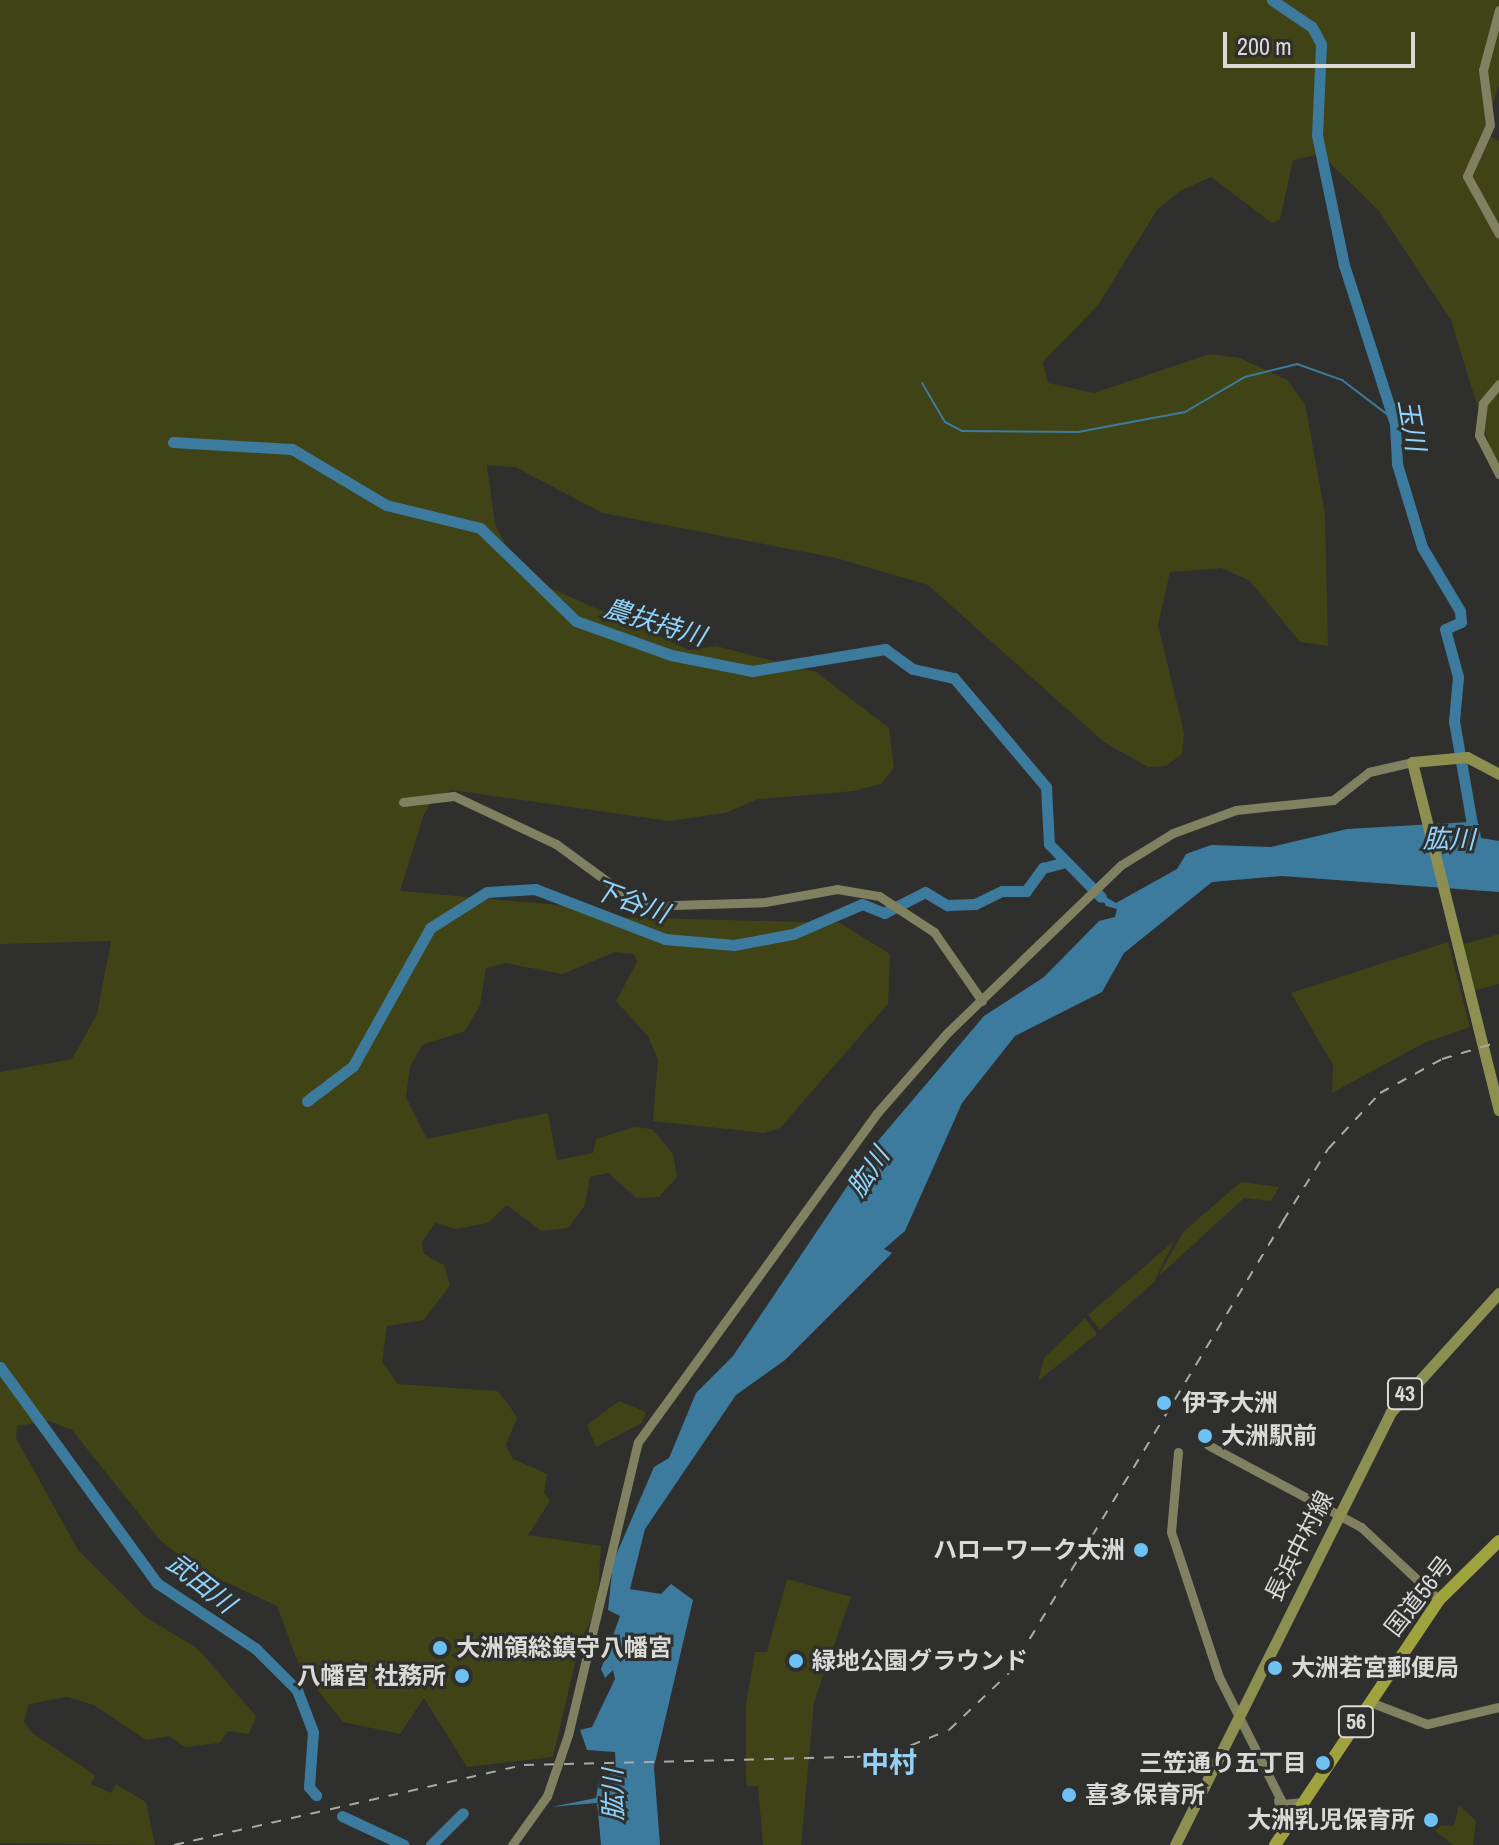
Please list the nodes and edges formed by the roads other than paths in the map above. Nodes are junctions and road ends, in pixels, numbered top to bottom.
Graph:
1 (1499, 10) edge
2 (1499, 234) edge
3 (1499, 384) edge
4 (1499, 474) edge
5 (1412, 762) junction
6 (1499, 774) edge
7 (403, 802) dead end
8 (982, 1001) junction
9 (1499, 1110) edge
10 (1499, 1293) edge
11 (1208, 1445) dead end
12 (1178, 1452) dead end
13 (1339, 1515) junction
14 (1499, 1541) edge
15 (1439, 1600) junction
16 (1370, 1702) junction
17 (1499, 1707) edge
18 (1237, 1721) junction
19 (1276, 1793) junction
20 (1303, 1802) junction
21 (1284, 1831) junction
22 (512, 1845) edge
23 (1175, 1845) edge
24 (1275, 1845) edge

1 - 2 street
3 - 4 street
5 - 6 main road
5 - 8 street
5 - 9 main road
7 - 8 street
8 - 22 street
10 - 13 main road, 長浜中村線 / 43
11 - 13 street
12 - 18 street
13 - 15 street
13 - 18 main road, 長浜中村線 / 43
14 - 15 highway, 国道56号 / 56
15 - 16 highway, 国道56号 / 56
16 - 17 street
16 - 20 highway, 国道56号 / 56
18 - 19 street
18 - 23 main road, 長浜中村線 / 43
19 - 20 street
19 - 21 street
20 - 21 highway, 国道56号 / 56
21 - 24 highway, 国道56号 / 56

